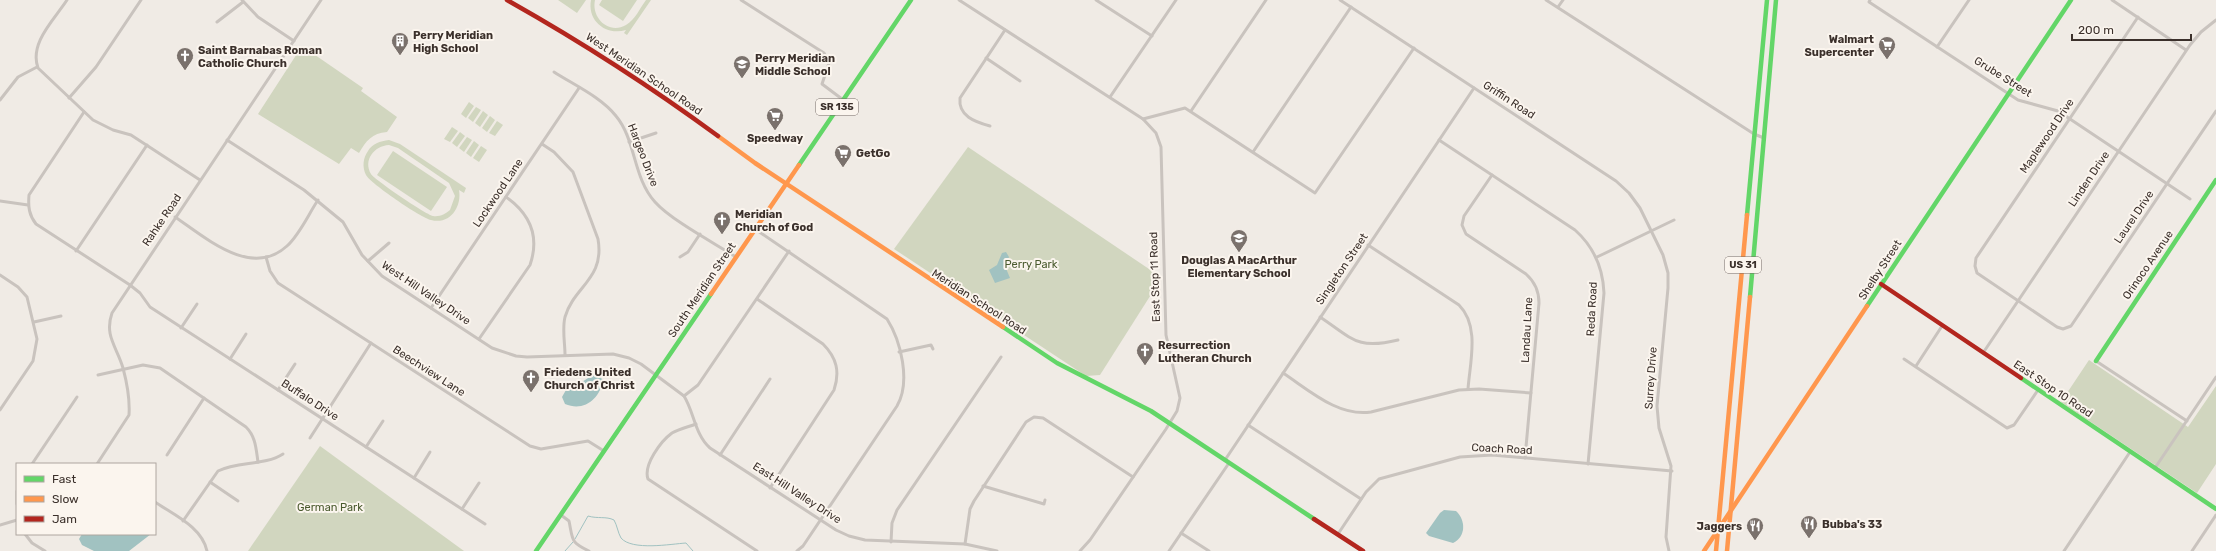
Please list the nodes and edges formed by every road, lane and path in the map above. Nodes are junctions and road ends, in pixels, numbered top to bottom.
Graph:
1 (67, 0) edge
2 (141, 0) edge
3 (321, 0) edge
4 (507, 0) edge
5 (741, 0) edge
6 (911, 0) edge
7 (959, 0) edge
8 (970, 0) edge
9 (1096, 0) edge
10 (1176, 0) edge
11 (1266, 0) edge
12 (1340, 0) edge
13 (1546, 0) edge
14 (1563, 0) edge
15 (1767, 0) edge
16 (1776, 0) edge
17 (1969, 0) edge
18 (2071, 0) edge
19 (2112, 0) edge
20 (242, 1) edge
21 (1870, 1) edge
22 (967, 5) junction
23 (1351, 7) junction
24 (1558, 8) junction
25 (2138, 17) junction
26 (2216, 20) edge
27 (217, 22) dead end
28 (1005, 30) junction
29 (1152, 36) junction
30 (294, 41) junction
31 (1937, 47) junction
32 (1414, 48) junction
33 (2186, 50) junction
34 (986, 58) junction
35 (37, 67) junction
36 (554, 72) dead end
37 (1020, 81) dead end
38 (579, 88) junction
39 (1474, 88) junction
40 (2009, 93) junction
41 (69, 98) junction
42 (1110, 98) junction
43 (0, 100) edge
44 (842, 100) junction
45 (1191, 111) junction
46 (2216, 111) edge
47 (84, 112) junction
48 (1143, 119) junction
49 (2070, 119) junction
50 (990, 126) dead end
51 (656, 133) dead end
52 (1754, 134) junction
53 (1764, 138) junction
54 (227, 140) junction
55 (1439, 140) junction
56 (628, 142) junction
57 (542, 144) junction
58 (147, 145) junction
59 (2119, 151) junction
60 (1253, 152) junction
61 (1492, 175) junction
62 (200, 180) junction
63 (2216, 180) edge
64 (786, 183) junction
65 (2167, 184) junction
66 (506, 197) junction
67 (2190, 199) dead end
68 (318, 200) junction
69 (0, 201) edge
70 (28, 205) junction
71 (175, 217) junction
72 (1674, 220) dead end
73 (755, 228) junction
74 (1651, 231) junction
75 (700, 234) junction
76 (389, 243) dead end
77 (1368, 245) junction
78 (76, 251) junction
79 (789, 251) junction
80 (266, 257) junction
81 (680, 257) dead end
82 (736, 257) junction
83 (1597, 257) junction
84 (368, 261) junction
85 (0, 275) edge
86 (130, 284) junction
87 (1881, 284) junction
88 (757, 299) junction
89 (2018, 301) junction
90 (197, 304) dead end
91 (430, 308) junction
92 (61, 316) dead end
93 (1320, 317) junction
94 (34, 322) junction
95 (1942, 326) junction
96 (181, 328) junction
97 (246, 334) dead end
98 (479, 339) junction
99 (1398, 340) dead end
100 (370, 343) junction
101 (933, 349) dead end
102 (899, 352) junction
103 (1983, 353) junction
104 (565, 355) junction
105 (1001, 357) dead end
106 (230, 359) junction
107 (1904, 359) dead end
108 (2096, 360) joint
109 (294, 364) dead end
110 (1916, 366) junction
111 (123, 369) junction
112 (1283, 373) junction
113 (98, 375) dead end
114 (656, 375) junction
115 (2216, 376) edge
116 (770, 379) dead end
117 (1468, 389) junction
118 (278, 390) junction
119 (2038, 390) junction
120 (1531, 393) junction
121 (684, 396) junction
122 (77, 397) dead end
123 (204, 398) junction
124 (0, 410) edge
125 (322, 419) junction
126 (383, 421) dead end
127 (2186, 421) junction
128 (696, 424) junction
129 (1170, 424) junction
130 (1248, 425) junction
131 (310, 438) dead end
132 (366, 447) junction
133 (604, 451) junction
134 (430, 452) dead end
135 (2130, 452) junction
136 (283, 454) dead end
137 (167, 455) dead end
138 (720, 455) junction
139 (1525, 458) junction
140 (1227, 461) junction
141 (258, 462) junction
142 (33, 463) edge
143 (98, 463) edge
144 (1588, 464) junction
145 (2155, 468) junction
146 (1672, 471) junction
147 (1133, 477) junction
148 (414, 478) junction
149 (210, 482) junction
150 (478, 483) dead end
151 (983, 486) junction
152 (770, 488) junction
153 (1045, 500) dead end
154 (1361, 500) junction
155 (238, 501) dead end
156 (156, 503) edge
157 (462, 509) junction
158 (2216, 509) edge
159 (1730, 511) junction
160 (561, 515) junction
161 (2216, 515) edge
162 (16, 520) edge
163 (820, 520) junction
164 (183, 521) junction
165 (0, 524) edge
166 (485, 524) dead end
167 (1718, 529) junction
168 (1181, 533) junction
169 (1338, 534) junction
170 (26, 535) edge
171 (891, 542) junction
172 (966, 544) junction
173 (45, 551) edge
174 (206, 551) edge
175 (536, 551) edge
176 (589, 551) edge
177 (757, 551) edge
178 (797, 551) edge
179 (997, 551) edge
180 (1080, 551) edge
181 (1169, 551) edge
182 (1209, 551) edge
183 (1363, 551) edge
184 (1669, 551) edge
185 (1704, 551) edge
186 (1716, 551) edge
187 (1727, 551) edge
188 (2064, 551) edge
189 (2192, 551) edge

1 - 35 street
2 - 41 street
3 - 30 street, Rahke Road
4 - 64 main road, West Meridian School Road
5 - 44 street
6 - 44 main road, South Meridian Street / SR 135
7 - 22 street, East Stop 11 Road
8 - 22 street
9 - 29 street
10 - 29 street
11 - 45 street
12 - 23 street, Griffin Road
13 - 24 street
14 - 24 street
15 - 52 main road, US 31
16 - 53 main road, US 31
17 - 31 street
18 - 40 main road, Shelby Street
19 - 25 street
20 - 27 street
20 - 30 street
21 - 31 street, Grube Street
22 - 28 street, East Stop 11 Road
23 - 32 street, Griffin Road
23 - 60 street
24 - 52 street
25 - 33 street
25 - 49 street, Maplewood Drive
26 - 33 street, Linden Drive
28 - 34 street
28 - 42 street, East Stop 11 Road
29 - 42 street
30 - 54 street, Rahke Road
31 - 40 street, Grube Street
32 - 39 street, Griffin Road
32 - 60 street
33 - 59 street, Linden Drive
34 - 37 street
34 - 50 street
35 - 41 street
35 - 43 street
36 - 38 street, Hargeo Drive
38 - 56 street, Hargeo Drive
38 - 57 street, Lockwood Lane
39 - 55 street, Singleton Street
39 - 74 street, Griffin Road
40 - 49 street, Grube Street
40 - 87 main road, Shelby Street
41 - 47 street
42 - 48 street, East Stop 11 Road
44 - 64 main road, South Meridian Street / SR 135
45 - 48 street
45 - 60 street
46 - 65 street, Laurel Drive
47 - 58 street
47 - 70 street
48 - 129 street, East Stop 11 Road
49 - 59 street, Grube Street
49 - 89 street, Maplewood Drive
51 - 56 street
52 - 53 street
52 - 167 main road, US 31
53 - 159 main road, US 31
54 - 62 street, Rahke Road
54 - 68 street, West Hill Valley Drive
55 - 61 street, Reda Road
55 - 77 street, Singleton Street
56 - 75 street, Hargeo Drive
57 - 66 street, Lockwood Lane
57 - 104 street
58 - 62 street
58 - 78 street
59 - 65 street, Grube Street
59 - 89 street, Linden Drive
61 - 83 street, Reda Road
61 - 120 street, Landau Lane
62 - 71 street, Rahke Road
63 - 108 main road, Orinoco Avenue
64 - 73 main road, South Meridian Street / SR 135
64 - 129 main road, Meridian School Road
65 - 67 street, Grube Street
65 - 89 street, Laurel Drive
66 - 91 street, Lockwood Lane
66 - 98 street
68 - 80 street
68 - 84 street, West Hill Valley Drive
69 - 70 street
70 - 78 street, Buffalo Drive
71 - 80 street
71 - 86 street, Rahke Road
72 - 74 street
73 - 79 street
73 - 82 main road, South Meridian Street / SR 135
74 - 83 street
74 - 146 street, Surrey Drive
75 - 81 street
75 - 82 street, Hargeo Drive
76 - 84 street
77 - 93 street, Singleton Street
77 - 117 street
78 - 86 street, Buffalo Drive
79 - 88 street
79 - 102 street
80 - 100 street, Beechview Lane
82 - 114 main road, South Meridian Street / SR 135
83 - 144 street, Reda Road
84 - 91 street, West Hill Valley Drive
85 - 94 street
86 - 96 street, Buffalo Drive
86 - 111 street, Rahke Road
87 - 95 main road, East Stop 10 Road
87 - 159 main road, Shelby Street
88 - 121 street
88 - 152 street
89 - 103 street, Linden Drive
90 - 96 street
91 - 98 street, West Hill Valley Drive
92 - 94 street
93 - 99 street
93 - 112 street, Singleton Street
94 - 124 street
95 - 103 main road, East Stop 10 Road
95 - 110 street
96 - 106 street, Buffalo Drive
97 - 106 street
98 - 104 street, West Hill Valley Drive
100 - 125 street
100 - 133 street, Beechview Lane
101 - 102 street
102 - 163 street
103 - 119 main road, East Stop 10 Road
104 - 114 street, West Hill Valley Drive
105 - 171 street
106 - 118 street, Buffalo Drive
107 - 110 street
108 - 127 street
109 - 118 street
110 - 119 street
111 - 113 street
111 - 123 street
111 - 143 street, Rahke Road
112 - 117 street
112 - 130 street, Singleton Street
114 - 121 street, East Hill Valley Drive
114 - 133 main road, South Meridian Street / SR 135
115 - 127 street
116 - 138 street
117 - 120 street
118 - 125 street, Buffalo Drive
119 - 135 main road, East Stop 10 Road
120 - 139 street, Landau Lane
121 - 128 street, East Hill Valley Drive
122 - 142 street
123 - 137 street
123 - 141 street
125 - 131 street
125 - 132 street, Buffalo Drive
126 - 132 street
127 - 145 street
128 - 138 street, East Hill Valley Drive
128 - 177 street
129 - 140 main road
129 - 147 street, East Stop 11 Road
130 - 140 street, Singleton Street
130 - 154 street
132 - 148 street, Buffalo Drive
133 - 160 main road, South Meridian Street / SR 135
134 - 148 street
135 - 145 main road, East Stop 10 Road
135 - 188 street
136 - 141 street
138 - 152 street, East Hill Valley Drive
139 - 144 street, Coach Road
139 - 154 street, Coach Road
140 - 168 street, Singleton Street
140 - 169 main road
141 - 149 street
144 - 146 street, Coach Road
145 - 158 main road, East Stop 10 Road
146 - 184 street, Surrey Drive
147 - 151 street
147 - 180 street, East Stop 11 Road
148 - 157 street, Buffalo Drive
149 - 155 street
149 - 164 street
150 - 157 street
151 - 153 street
151 - 172 street
152 - 163 street, East Hill Valley Drive
154 - 169 street, Coach Road
156 - 164 street
157 - 166 street, Buffalo Drive
159 - 167 main road, Shelby Street
159 - 187 main road, US 31
160 - 175 main road, South Meridian Street / SR 135
160 - 176 street
161 - 189 street
162 - 165 street
163 - 171 street, East Hill Valley Drive
163 - 178 street
164 - 174 street
167 - 185 main road, Shelby Street
167 - 186 main road, US 31
168 - 181 street, Singleton Street
168 - 182 street
169 - 183 main road
170 - 173 street
171 - 172 street, East Hill Valley Drive
172 - 179 street, East Hill Valley Drive

